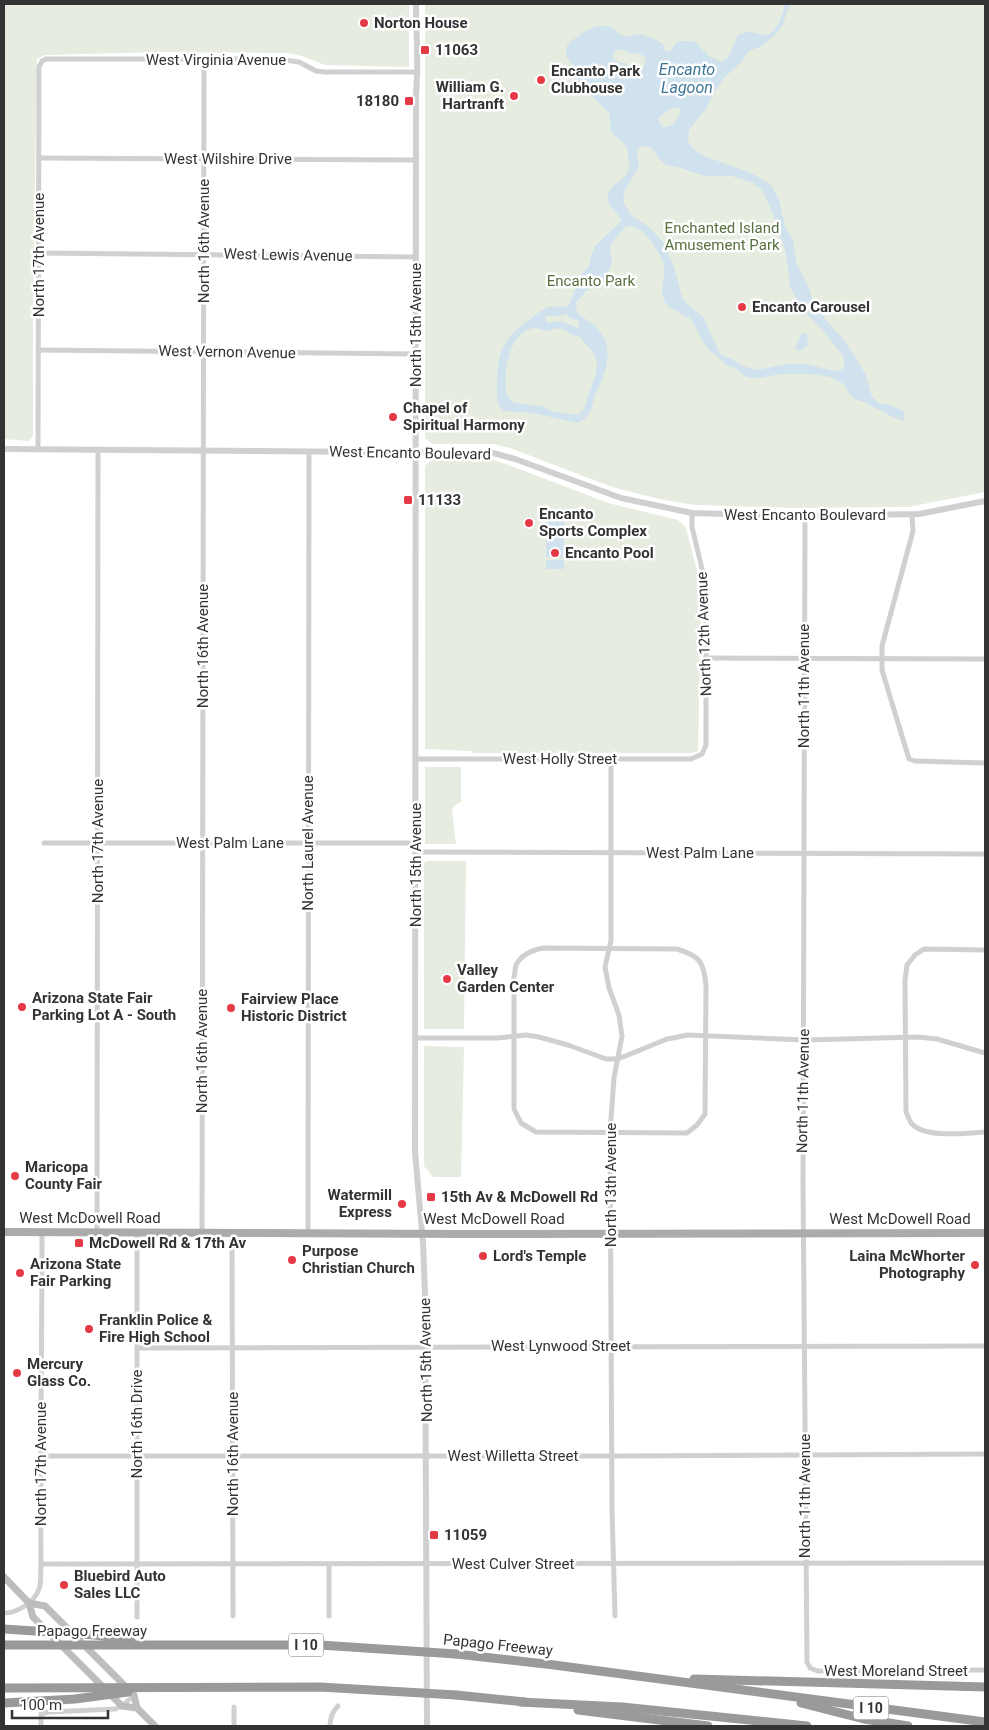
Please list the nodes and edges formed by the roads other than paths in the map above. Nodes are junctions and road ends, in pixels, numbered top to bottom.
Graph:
1 (416, 4) edge
2 (204, 60) junction
3 (42, 61) joint
4 (418, 72) junction
5 (39, 158) junction
6 (204, 159) junction
7 (417, 160) junction
8 (39, 253) junction
9 (204, 254) junction
10 (416, 257) junction
11 (39, 350) junction
12 (204, 352) junction
13 (416, 354) junction
14 (4, 449) edge
15 (38, 450) junction
16 (98, 450) junction
17 (204, 450) junction
18 (309, 452) junction
19 (416, 453) junction
20 (985, 501) edge
21 (692, 514) junction
22 (912, 515) junction
23 (805, 516) junction
24 (706, 658) junction
25 (804, 658) junction
26 (882, 659) junction
27 (985, 659) edge
28 (702, 754) joint
29 (611, 758) junction
30 (416, 759) junction
31 (985, 763) edge
32 (44, 843) dead end
33 (98, 843) junction
34 (203, 843) junction
35 (308, 843) junction
36 (416, 843) junction
37 (416, 852) junction
38 (610, 852) junction
39 (804, 853) junction
40 (985, 854) edge
41 (608, 949) junction
42 (985, 950) edge
43 (514, 1036) junction
44 (706, 1036) junction
45 (416, 1038) junction
46 (904, 1038) junction
47 (804, 1040) junction
48 (985, 1053) edge
49 (618, 1059) junction
50 (610, 1132) junction
51 (985, 1132) edge
52 (4, 1232) edge
53 (42, 1232) junction
54 (97, 1232) junction
55 (137, 1232) junction
56 (202, 1232) junction
57 (232, 1232) junction
58 (610, 1232) junction
59 (804, 1232) junction
60 (308, 1233) junction
61 (985, 1233) edge
62 (422, 1234) junction
63 (612, 1346) junction
64 (985, 1346) edge
65 (426, 1347) junction
66 (804, 1347) junction
67 (137, 1348) junction
68 (233, 1348) junction
69 (985, 1454) edge
70 (804, 1455) junction
71 (41, 1456) junction
72 (137, 1456) junction
73 (233, 1456) junction
74 (427, 1456) junction
75 (612, 1456) junction
76 (985, 1563) edge
77 (41, 1564) junction
78 (137, 1564) junction
79 (233, 1564) junction
80 (329, 1564) junction
81 (427, 1564) junction
82 (613, 1564) junction
83 (805, 1564) junction
84 (4, 1577) edge
85 (30, 1602) junction
86 (4, 1614) edge
87 (137, 1616) dead end
88 (233, 1616) dead end
89 (329, 1616) dead end
90 (615, 1616) dead end
91 (4, 1629) edge
92 (156, 1644) junction
93 (4, 1645) edge
94 (808, 1665) joint
95 (985, 1670) edge
96 (649, 1677) junction
97 (985, 1686) edge
98 (168, 1687) junction
99 (4, 1688) edge
100 (757, 1692) junction
101 (134, 1695) junction
102 (520, 1702) junction
103 (4, 1703) edge
104 (122, 1706) junction
105 (338, 1706) dead end
106 (234, 1707) dead end
107 (137, 1708) junction
108 (673, 1722) junction
109 (985, 1722) edge
110 (41, 1726) edge
111 (155, 1726) edge
112 (234, 1726) edge
113 (330, 1726) edge
114 (427, 1726) edge
115 (684, 1726) edge
116 (708, 1726) edge
117 (807, 1726) edge
118 (908, 1726) edge

1 - 4 street, North 15th Avenue
2 - 3 street, West Virginia Avenue
2 - 4 street, West Virginia Avenue
2 - 6 street, North 16th Avenue
3 - 5 street, North 17th Avenue
4 - 7 street, North 15th Avenue
5 - 6 street, West Wilshire Drive
5 - 8 street, North 17th Avenue
6 - 7 street, West Wilshire Drive
6 - 9 street, North 16th Avenue
7 - 10 street, North 15th Avenue
8 - 9 street, West Lewis Avenue
8 - 11 street, North 17th Avenue
9 - 10 street, West Lewis Avenue
9 - 12 street, North 16th Avenue
10 - 13 street, North 15th Avenue
11 - 12 street, West Vernon Avenue
11 - 15 street, North 17th Avenue
12 - 13 street, West Vernon Avenue
12 - 17 street, North 16th Avenue
13 - 19 street, North 15th Avenue
14 - 15 street, West Encanto Boulevard
15 - 16 street, West Encanto Boulevard
16 - 17 street, West Encanto Boulevard
16 - 33 street, North 17th Avenue
17 - 18 street, West Encanto Boulevard
17 - 34 street, North 16th Avenue
18 - 19 street, West Encanto Boulevard
18 - 35 street, North Laurel Avenue
19 - 21 street, West Encanto Boulevard
19 - 30 street, North 15th Avenue
20 - 22 street, West Encanto Boulevard
21 - 23 street, West Encanto Boulevard
21 - 24 street, North 12th Avenue
22 - 23 street, West Encanto Boulevard
22 - 26 street
23 - 25 street, North 11th Avenue
24 - 25 street
24 - 28 street, North 12th Avenue
25 - 26 street
25 - 39 street, North 11th Avenue
26 - 27 street
26 - 31 street
28 - 29 street, West Holly Street
29 - 30 street, West Holly Street
29 - 38 street, North 13th Avenue
30 - 36 street, North 15th Avenue
32 - 33 street, West Palm Lane
33 - 34 street, West Palm Lane
33 - 54 street, North 17th Avenue
34 - 35 street, West Palm Lane
34 - 56 street, North 16th Avenue
35 - 36 street, West Palm Lane
35 - 60 street, North Laurel Avenue
36 - 37 street, North 15th Avenue
37 - 38 street, West Palm Lane
37 - 45 street, North 15th Avenue
38 - 39 street, West Palm Lane
38 - 41 street, North 13th Avenue
39 - 40 street, West Palm Lane
39 - 47 street, North 11th Avenue
41 - 43 street
41 - 44 street
41 - 49 street, North 13th Avenue
42 - 46 street
43 - 45 street
43 - 49 street
43 - 50 street
44 - 47 street
44 - 49 street
44 - 50 street
45 - 62 street, North 15th Avenue
46 - 47 street
46 - 48 street
46 - 51 street
47 - 59 street, North 11th Avenue
49 - 50 street, North 13th Avenue
50 - 58 street, North 13th Avenue
52 - 53 main road, West McDowell Road
53 - 54 main road, West McDowell Road
53 - 71 street, North 17th Avenue
54 - 55 main road, West McDowell Road
55 - 56 main road, West McDowell Road
55 - 67 street, North 16th Drive
56 - 57 main road, West McDowell Road
57 - 60 main road, West McDowell Road
57 - 68 street, North 16th Avenue
58 - 59 main road, West McDowell Road
58 - 62 main road, West McDowell Road
58 - 63 street, North 13th Avenue
59 - 61 main road, West McDowell Road
59 - 66 street, North 11th Avenue
60 - 62 main road, West McDowell Road
62 - 65 street, North 15th Avenue
63 - 65 street, West Lynwood Street
63 - 66 street, West Lynwood Street
63 - 75 street, North 13th Avenue
64 - 66 street, West Lynwood Street
65 - 68 street, West Lynwood Street
65 - 74 street, North 15th Avenue
66 - 70 street, North 11th Avenue
67 - 68 street, West Lynwood Street
67 - 72 street, North 16th Drive
68 - 73 street, North 16th Avenue
69 - 70 street, West Willetta Street
70 - 75 street, West Willetta Street
70 - 83 street, North 11th Avenue
71 - 72 street, West Willetta Street
71 - 77 street, North 17th Avenue
72 - 73 street, West Willetta Street
72 - 78 street, North 16th Drive
73 - 74 street, West Willetta Street
73 - 79 street, North 16th Avenue
74 - 75 street, West Willetta Street
74 - 81 street, North 15th Avenue
75 - 82 street, North 13th Avenue
76 - 83 street, West Culver Street
77 - 78 street, West Culver Street
77 - 85 street, North 17th Avenue
78 - 79 street, West Culver Street
78 - 87 street, North 16th Drive
79 - 80 street, West Culver Street
79 - 88 street, North 16th Avenue
80 - 81 street, West Culver Street
80 - 89 street
81 - 82 street, West Culver Street
81 - 114 street, North 15th Avenue
82 - 83 street, West Culver Street
82 - 90 street, North 13th Avenue
83 - 94 street, North 11th Avenue
84 - 85 main road
85 - 86 street
85 - 101 main road
85 - 104 main road
91 - 92 highway, bridge
92 - 93 highway, Papago Freeway / I 10, bridge
92 - 96 highway, Papago Freeway / I 10, bridge
94 - 95 street, West Moreland Street
96 - 97 highway
96 - 100 highway, Papago Freeway / I 10
98 - 99 highway, bridge
98 - 102 highway, bridge
98 - 103 highway, bridge
100 - 109 highway, Papago Freeway / I 10
100 - 118 highway
101 - 104 street
101 - 107 main road
102 - 108 highway
102 - 117 highway
104 - 107 main road
104 - 110 street
105 - 113 street
106 - 112 street
107 - 111 main road
108 - 115 highway
108 - 116 highway

